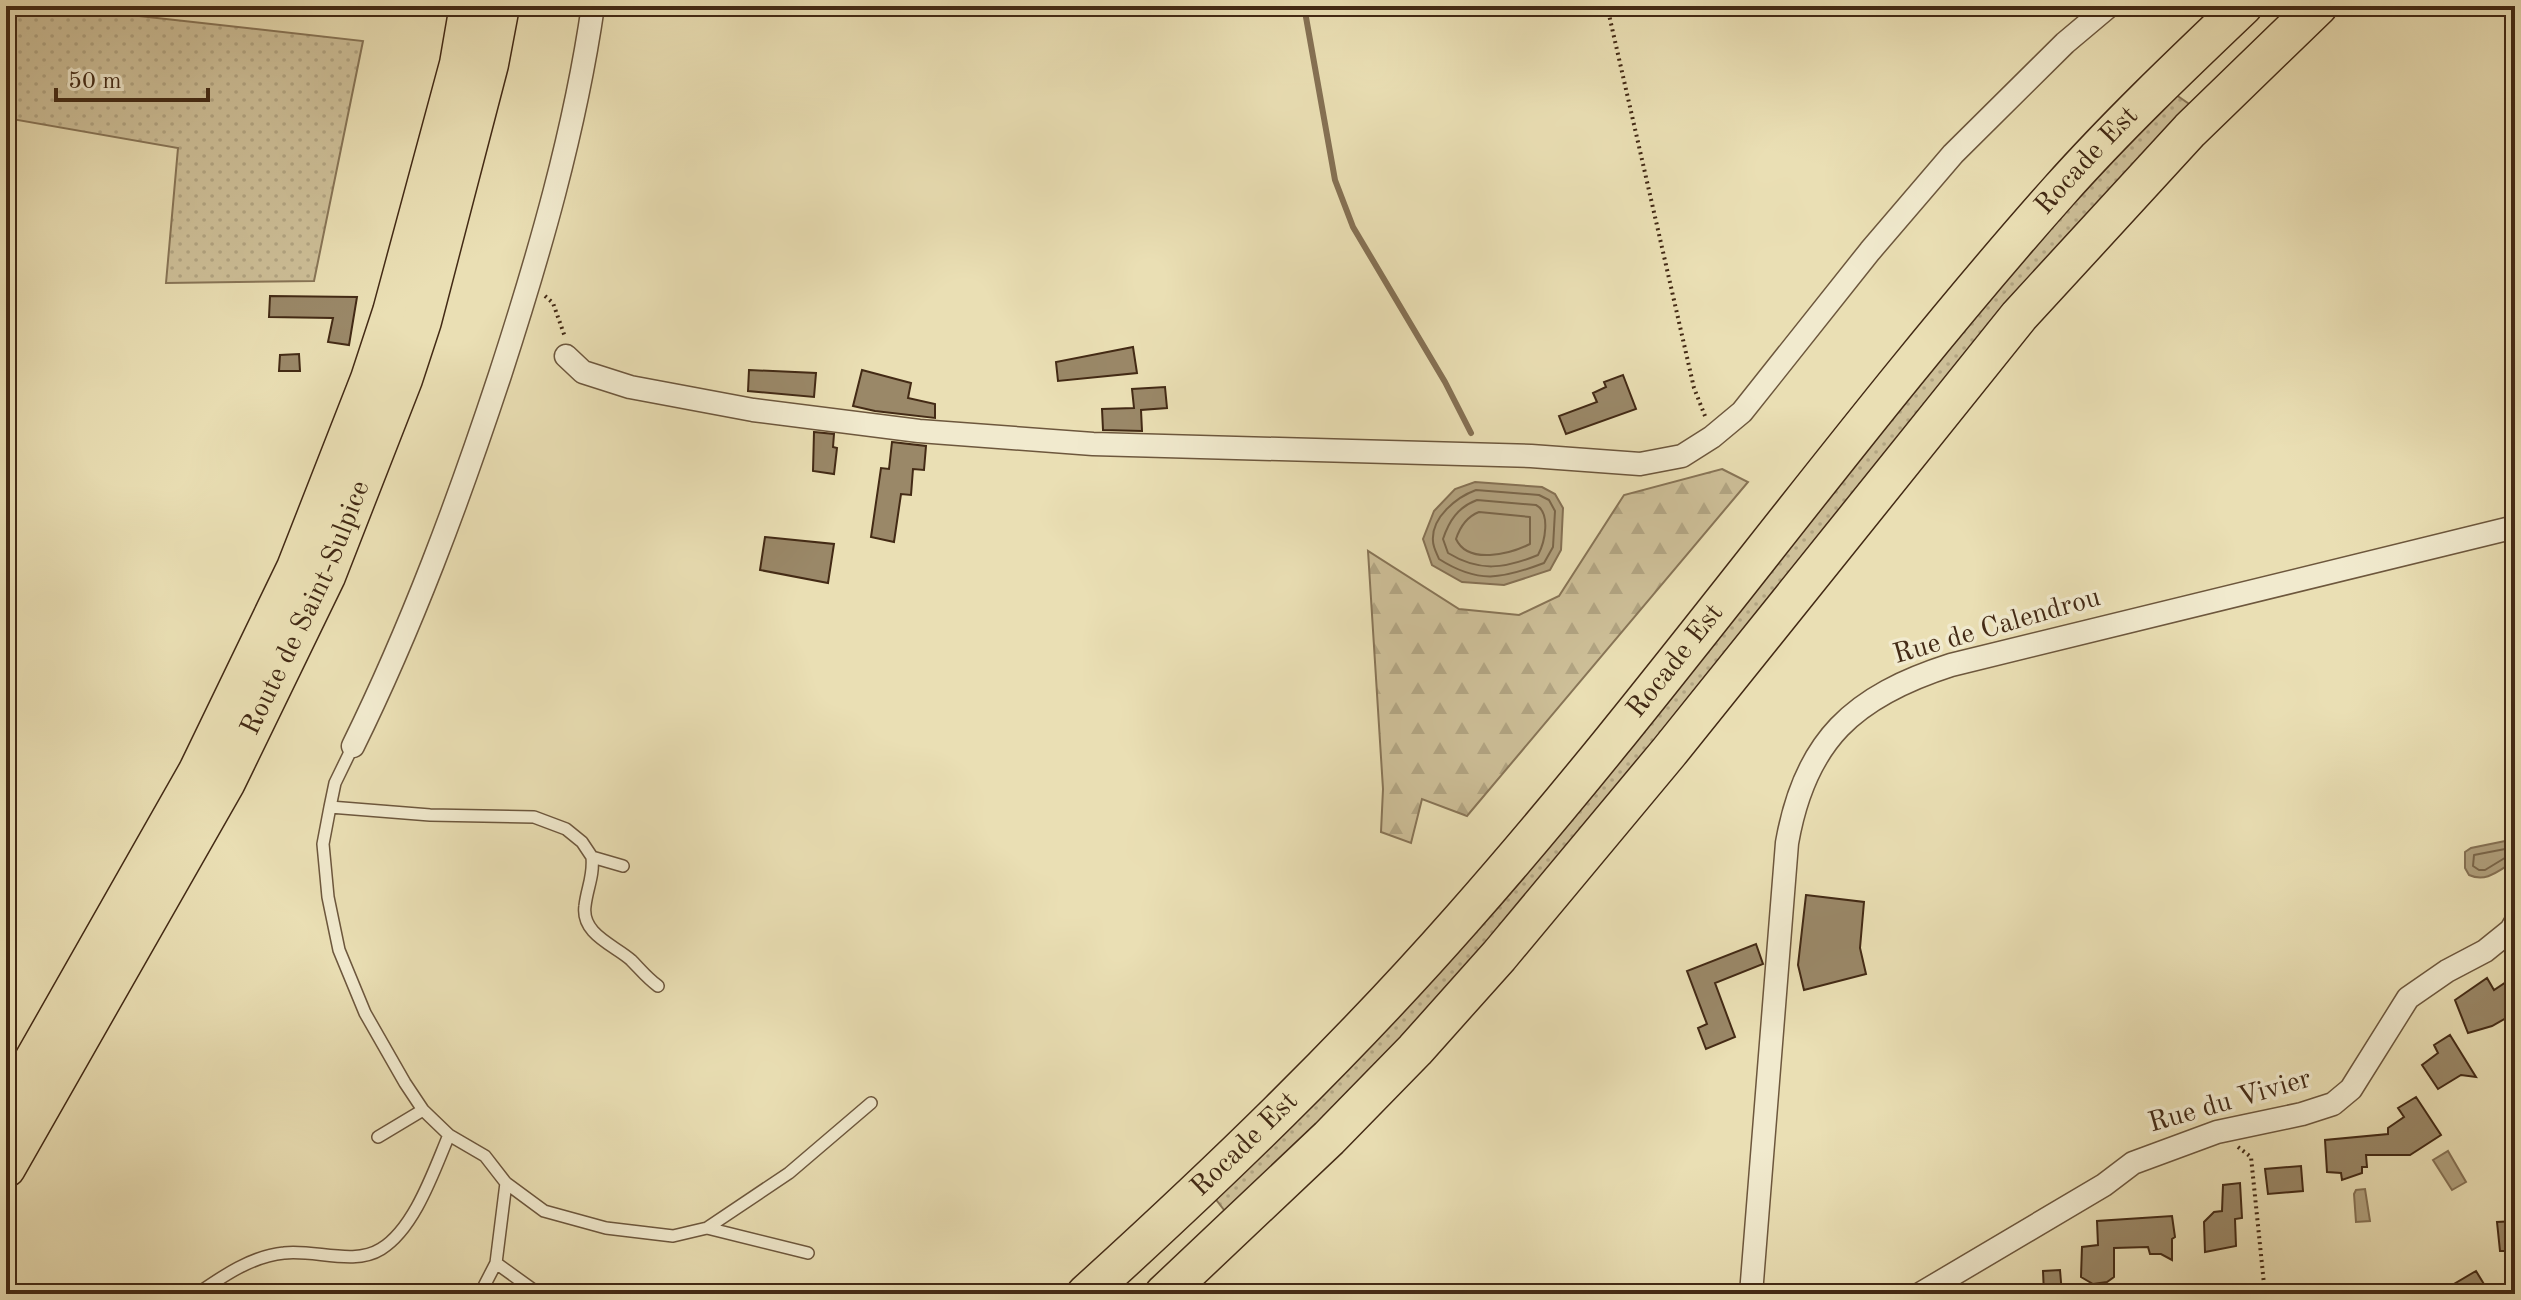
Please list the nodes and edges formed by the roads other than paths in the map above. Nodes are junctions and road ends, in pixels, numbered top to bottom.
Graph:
1 (469, 6) edge
2 (500, 6) edge
3 (593, 6) edge
4 (2109, 6) edge
5 (2243, 6) edge
6 (2318, 6) edge
7 (566, 356) road end
8 (2515, 527) edge
9 (353, 746) joint
10 (330, 807) junction
11 (592, 857) junction
12 (623, 866) dead end
13 (2515, 923) edge
14 (658, 986) dead end
15 (871, 1103) dead end
16 (6, 1109) edge
17 (423, 1110) junction
18 (449, 1135) junction
19 (378, 1137) dead end
20 (6, 1168) edge
21 (506, 1183) junction
22 (707, 1228) junction
23 (808, 1253) dead end
24 (496, 1263) junction
25 (197, 1294) edge
26 (480, 1294) edge
27 (539, 1294) edge
28 (1086, 1294) edge
29 (1164, 1294) edge
30 (1751, 1294) edge
31 (1920, 1294) edge

1 - 16 highway, Route de Saint-Sulpice
2 - 20 highway, Route de Saint-Sulpice
3 - 9 street
4 - 7 street
5 - 28 highway, Rocade Est
6 - 29 highway, Rocade Est
8 - 30 street, Rue de Calendrou
9 - 10 lane
10 - 11 lane
10 - 17 lane
11 - 12 lane
11 - 14 lane
13 - 31 street, Rue du Vivier
15 - 22 lane
17 - 18 lane
17 - 19 lane
18 - 21 lane
18 - 25 lane
21 - 22 lane
21 - 24 lane
22 - 23 lane
24 - 26 lane
24 - 27 lane

